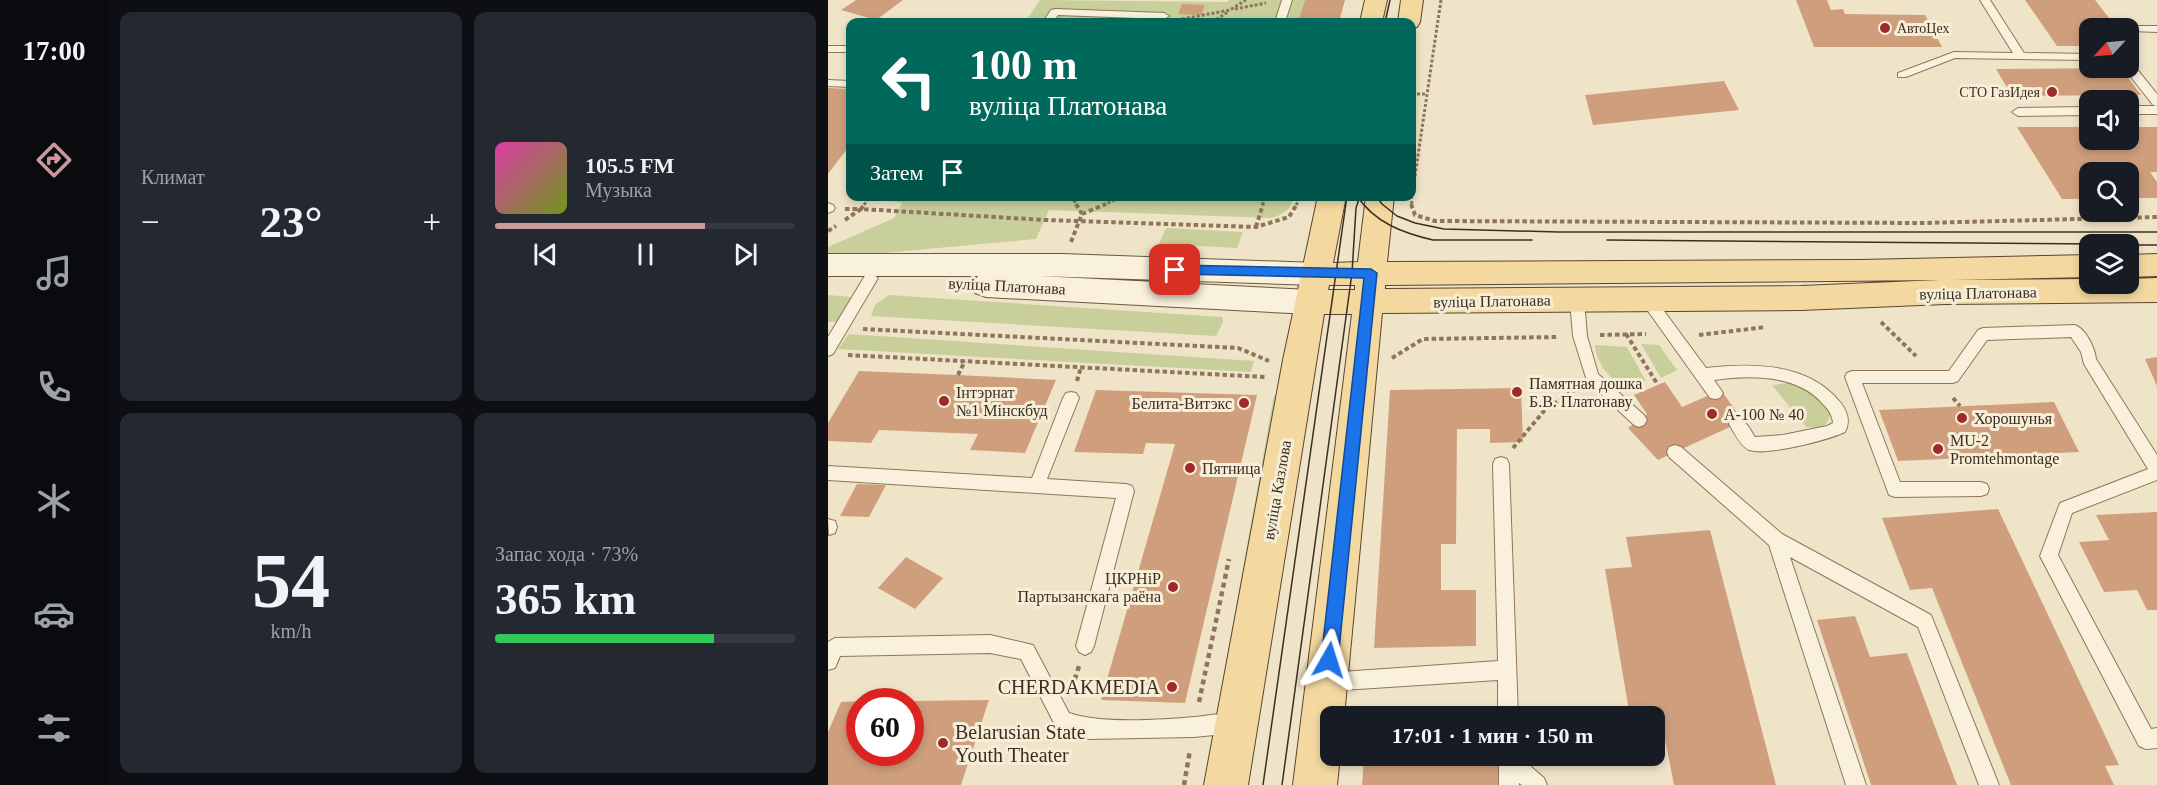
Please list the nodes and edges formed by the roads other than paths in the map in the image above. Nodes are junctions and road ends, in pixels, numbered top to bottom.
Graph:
1 (1287, 0) edge
2 (1376, 0) edge
3 (1412, 0) edge
4 (1985, 0) edge
5 (1164, 16) dead end
6 (1051, 18) edge
7 (1281, 18) edge
8 (1372, 18) edge
9 (1410, 18) edge
10 (2139, 29) edge
11 (2157, 29) edge
12 (828, 49) edge
13 (846, 49) edge
14 (2021, 56) junction
15 (2079, 57) edge
16 (1902, 75) dead end
17 (2138, 78) edge
18 (828, 83) edge
19 (846, 84) edge
20 (2157, 102) edge
21 (2139, 110) edge
22 (2157, 110) edge
23 (2079, 111) edge
24 (2018, 112) dead end
25 (1331, 201) edge
26 (1379, 201) edge
27 (828, 265) edge
28 (2157, 265) edge
29 (2079, 266) edge
30 (2139, 266) edge
31 (828, 278) edge
32 (871, 278) junction
33 (1313, 288) junction
34 (1369, 288) junction
35 (2157, 290) edge
36 (1577, 300) junction
37 (1648, 300) junction
38 (834, 352) edge
39 (1702, 375) junction
40 (1714, 393) dead end
41 (1071, 398) dead end
42 (1639, 420) dead end
43 (1737, 424) dead end
44 (1675, 452) dead end
45 (1501, 464) road end
46 (2157, 471) edge
47 (828, 473) edge
48 (1037, 485) junction
49 (1981, 489) dead end
50 (1776, 540) junction
51 (1085, 646) road end
52 (828, 661) edge
53 (1507, 670) junction
54 (1327, 682) junction
55 (1508, 706) edge
56 (1237, 722) junction
57 (2157, 738) edge
58 (1509, 766) edge
59 (1517, 766) edge
60 (1226, 785) edge
61 (1315, 785) edge
62 (1509, 785) edge
63 (1537, 785) edge
64 (1856, 785) edge
65 (1989, 785) edge

1 - 7 lane
2 - 8 main road
3 - 9 main road
4 - 14 lane
5 - 6 lane
10 - 11 lane
12 - 13 lane
14 - 15 lane
14 - 16 lane
17 - 20 lane
18 - 19 lane
21 - 22 lane
23 - 24 lane
25 - 33 main road, вуліца Казлова
26 - 34 main road
27 - 33 main road, вуліца Платонава
28 - 30 main road
29 - 34 main road, вуліца Платонава
31 - 32 main road, вуліца Платонава
32 - 33 main road, вуліца Платонава
32 - 38 lane
33 - 34 main road, вуліца Платонава
33 - 56 main road, вуліца Казлова
34 - 36 main road, вуліца Платонава
34 - 54 main road
35 - 37 main road, вуліца Платонава
36 - 37 main road, вуліца Платонава
36 - 42 lane
37 - 39 lane
39 - 40 lane
39 - 43 lane
41 - 48 lane
44 - 50 lane
45 - 53 lane
46 - 49 lane
46 - 57 lane
47 - 48 lane
48 - 51 lane
50 - 64 lane
50 - 65 lane
52 - 56 lane
53 - 54 lane
53 - 55 lane
54 - 61 main road
56 - 60 main road, вуліца Казлова
58 - 62 lane
59 - 63 lane

